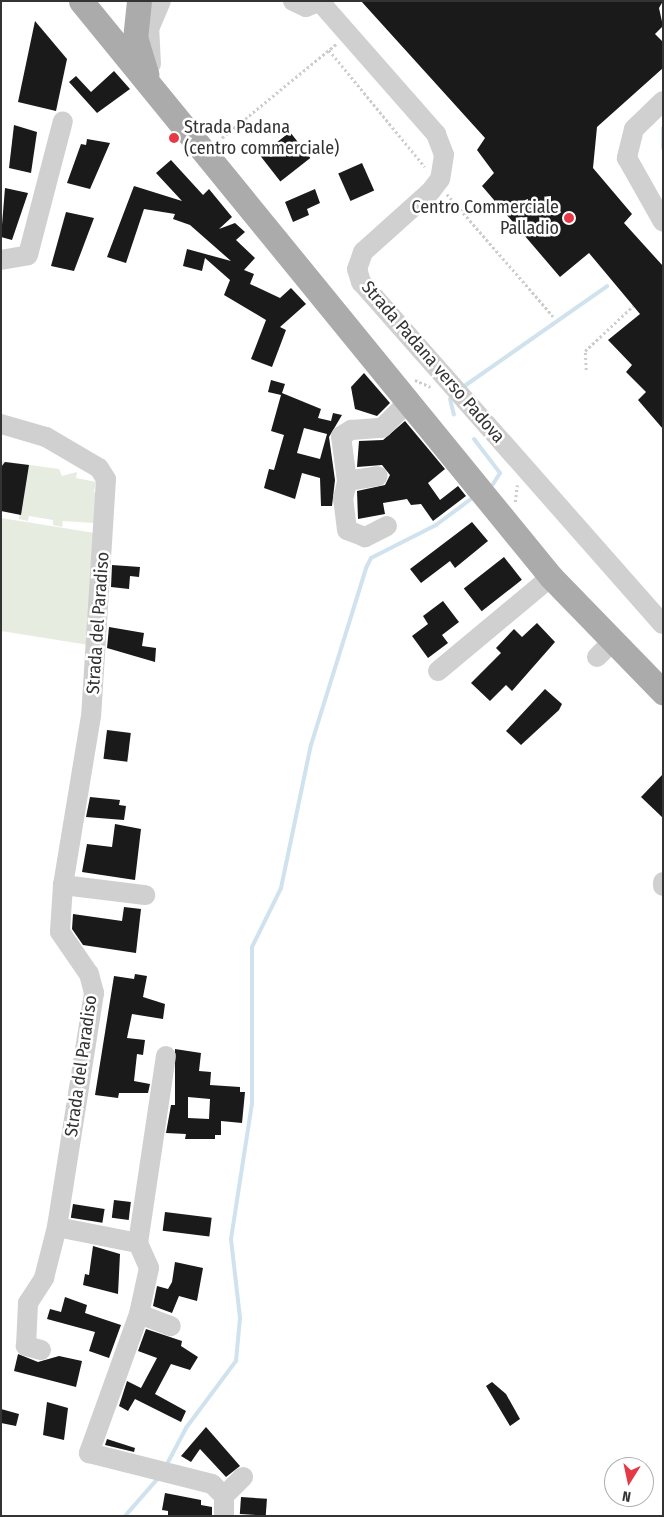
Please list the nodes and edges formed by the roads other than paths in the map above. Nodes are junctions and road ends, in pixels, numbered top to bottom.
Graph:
1 (81, 1) edge
2 (161, 1) edge
3 (293, 1) edge
4 (320, 2) edge
5 (144, 9) edge
6 (99, 27) junction
7 (156, 92) junction
8 (663, 102) edge
9 (63, 121) dead end
10 (182, 127) junction
11 (663, 222) edge
12 (1, 260) edge
13 (407, 403) junction
14 (1, 424) edge
15 (378, 476) dead end
16 (348, 480) junction
17 (387, 526) dead end
18 (551, 577) junction
19 (663, 624) edge
20 (438, 671) dead end
21 (663, 692) edge
22 (663, 882) edge
23 (63, 885) junction
24 (663, 886) edge
25 (145, 896) dead end
26 (166, 1056) dead end
27 (58, 1227) junction
28 (138, 1243) junction
29 (139, 1314) junction
30 (171, 1326) dead end
31 (41, 1350) dead end
32 (243, 1477) dead end
33 (224, 1496) junction
34 (224, 1516) edge

1 - 6 main road
2 - 5 street
3 - 4 street
4 - 19 street, Strada Padana verso Padova
5 - 6 main road
5 - 7 main road
5 - 10 street
6 - 7 main road
7 - 10 main road
8 - 11 street
9 - 12 street
10 - 13 main road
13 - 16 street
13 - 18 main road
14 - 23 street, Strada del Paradiso
15 - 16 street
16 - 17 street
18 - 20 street
18 - 21 main road
22 - 24 street
23 - 25 street
23 - 27 street, Strada del Paradiso
26 - 28 street
27 - 28 street
27 - 31 street, Strada del Paradiso
28 - 29 street
29 - 30 street
29 - 33 street
32 - 33 street
33 - 34 street

